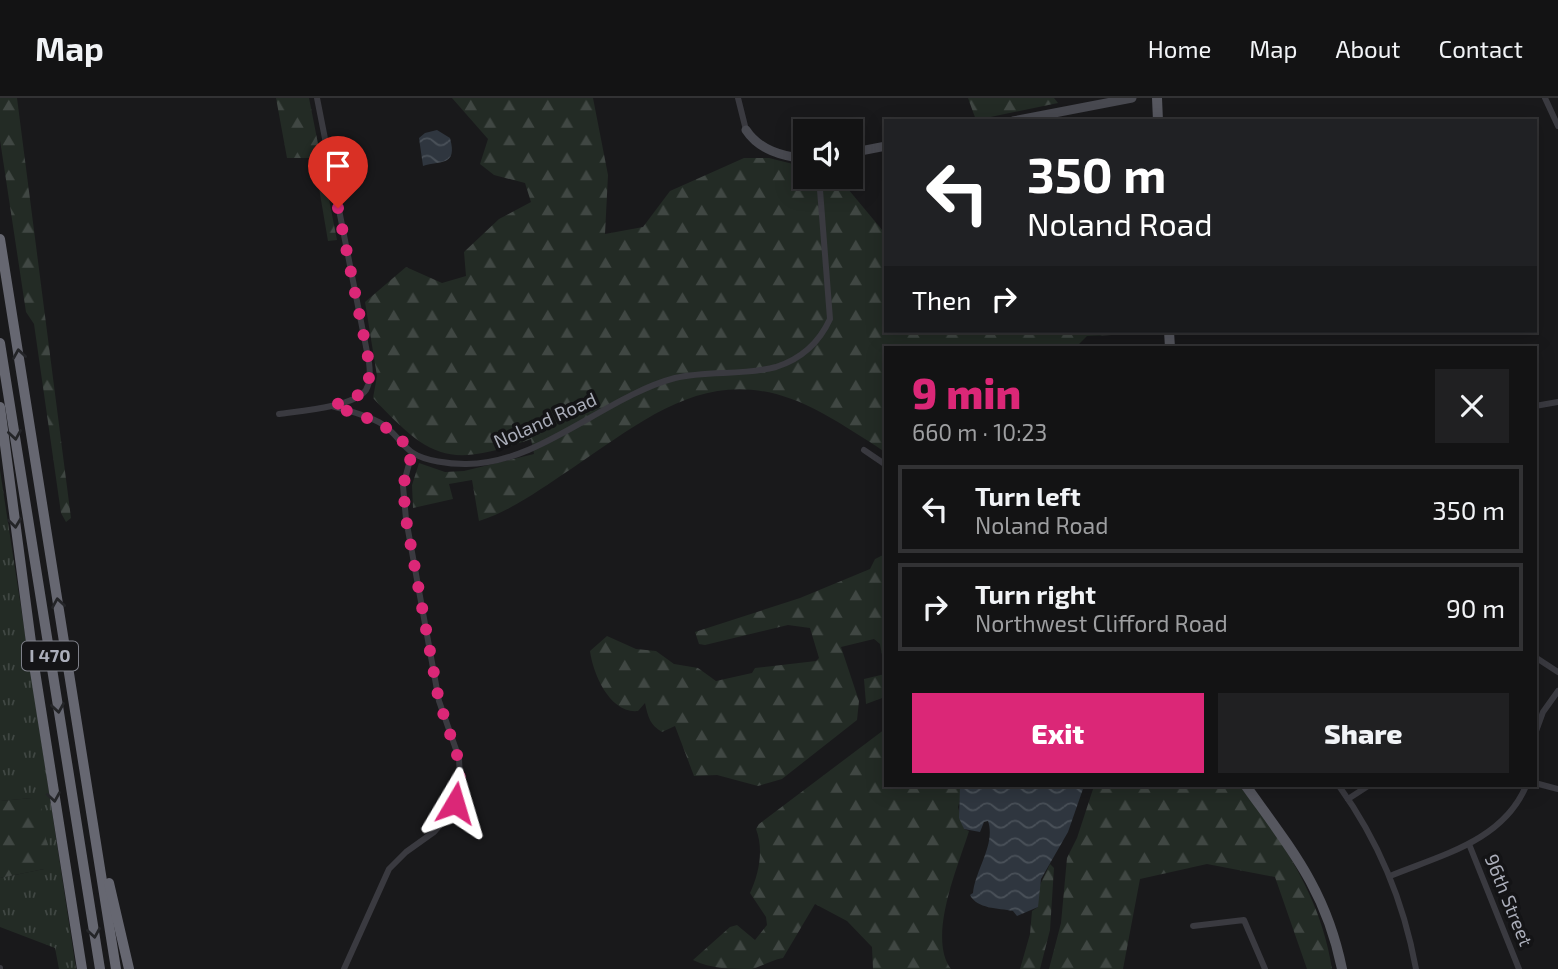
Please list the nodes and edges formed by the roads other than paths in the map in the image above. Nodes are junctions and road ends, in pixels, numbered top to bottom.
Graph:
1 (317, 98) edge
2 (738, 98) edge
3 (1132, 98) edge
4 (1157, 98) edge
5 (1545, 98) edge
6 (1023, 119) edge
7 (1158, 119) edge
8 (1558, 126) edge
9 (746, 130) joint
10 (884, 146) edge
11 (863, 150) edge
12 (793, 156) edge
13 (820, 189) edge
14 (0, 239) edge
15 (0, 343) edge
16 (1558, 401) edge
17 (332, 406) junction
18 (1537, 406) edge
19 (0, 407) edge
20 (279, 414) dead end
21 (863, 450) dead end
22 (412, 453) junction
23 (884, 464) edge
24 (1537, 658) edge
25 (1558, 672) edge
26 (1558, 691) edge
27 (1537, 728) edge
28 (1537, 784) edge
29 (1247, 787) edge
30 (1340, 787) edge
31 (1366, 787) edge
32 (1525, 787) edge
33 (1558, 789) edge
34 (88, 791) junction
35 (1348, 799) junction
36 (1469, 844) junction
37 (1390, 876) junction
38 (1193, 926) dead end
39 (82, 969) edge
40 (100, 969) edge
41 (116, 969) edge
42 (129, 969) edge
43 (344, 969) edge
44 (1265, 969) edge
45 (1342, 969) edge
46 (1416, 969) edge
47 (1519, 969) edge

1 - 17 street
2 - 9 street
3 - 6 main road
4 - 7 main road
5 - 8 street
9 - 12 main road
10 - 11 main road
13 - 22 street, Noland Road
34 -> 14 highway, I 470
15 -> 40 highway, I 470
16 - 18 street
17 - 20 street
17 - 22 street
19 -> 39 highway
21 - 23 street
22 - 43 street
24 - 25 street
26 - 27 street
28 - 33 street
29 - 45 main road
30 - 35 street
31 - 35 street
32 - 36 street
34 - 41 highway, I 470
34 - 42 highway
35 - 37 street
36 - 37 street
36 - 47 street, 96th Street
37 - 46 street
38 - 44 street

